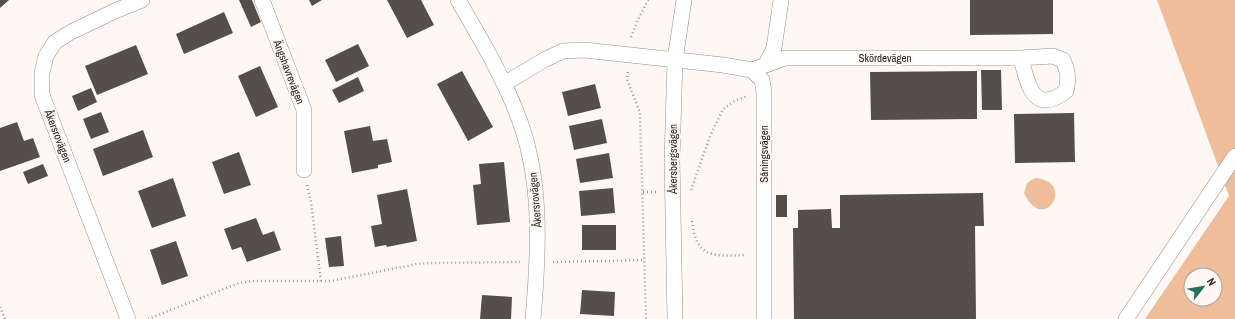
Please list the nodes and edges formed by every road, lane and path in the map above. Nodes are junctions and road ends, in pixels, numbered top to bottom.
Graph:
1 (142, 0) edge
2 (262, 0) edge
3 (458, 0) edge
4 (648, 0) edge
5 (684, 0) edge
6 (781, 0) edge
7 (629, 54) junction
8 (1020, 58) dead end
9 (675, 60) junction
10 (766, 64) junction
11 (752, 70) junction
12 (504, 84) junction
13 (764, 92) junction
14 (1235, 156) edge
15 (304, 170) joint
16 (691, 190) dead end
17 (692, 219) dead end
18 (764, 254) junction
19 (645, 260) junction
20 (537, 262) junction
21 (321, 282) junction
22 (0, 307) edge
23 (4, 319) edge
24 (128, 319) edge
25 (148, 319) edge
26 (533, 319) edge
27 (646, 319) edge
28 (675, 319) edge
29 (764, 319) edge
30 (1126, 319) edge

1 - 24 street, Åkersrovägen
2 - 15 street, Ängshavrevägen
3 - 12 street, Åkersrovägen
4 - 7 path
5 - 9 street, Åkersbergsvägen
6 - 10 street
7 - 9 street
7 - 12 street
7 - 19 path
8 - 10 street, Skördevägen
9 - 11 street
9 - 28 street, Åkersbergsvägen
10 - 11 street, Skördevägen
11 - 13 street, Såningsvägen
12 - 20 street, Åkersrovägen
13 - 16 path
13 - 18 street, Såningsvägen
14 - 30 street
15 - 21 path
17 - 18 path
18 - 29 street, Såningsvägen
19 - 20 path
19 - 27 path
20 - 21 path
20 - 26 street, Åkersrovägen
21 - 25 path
22 - 23 path

